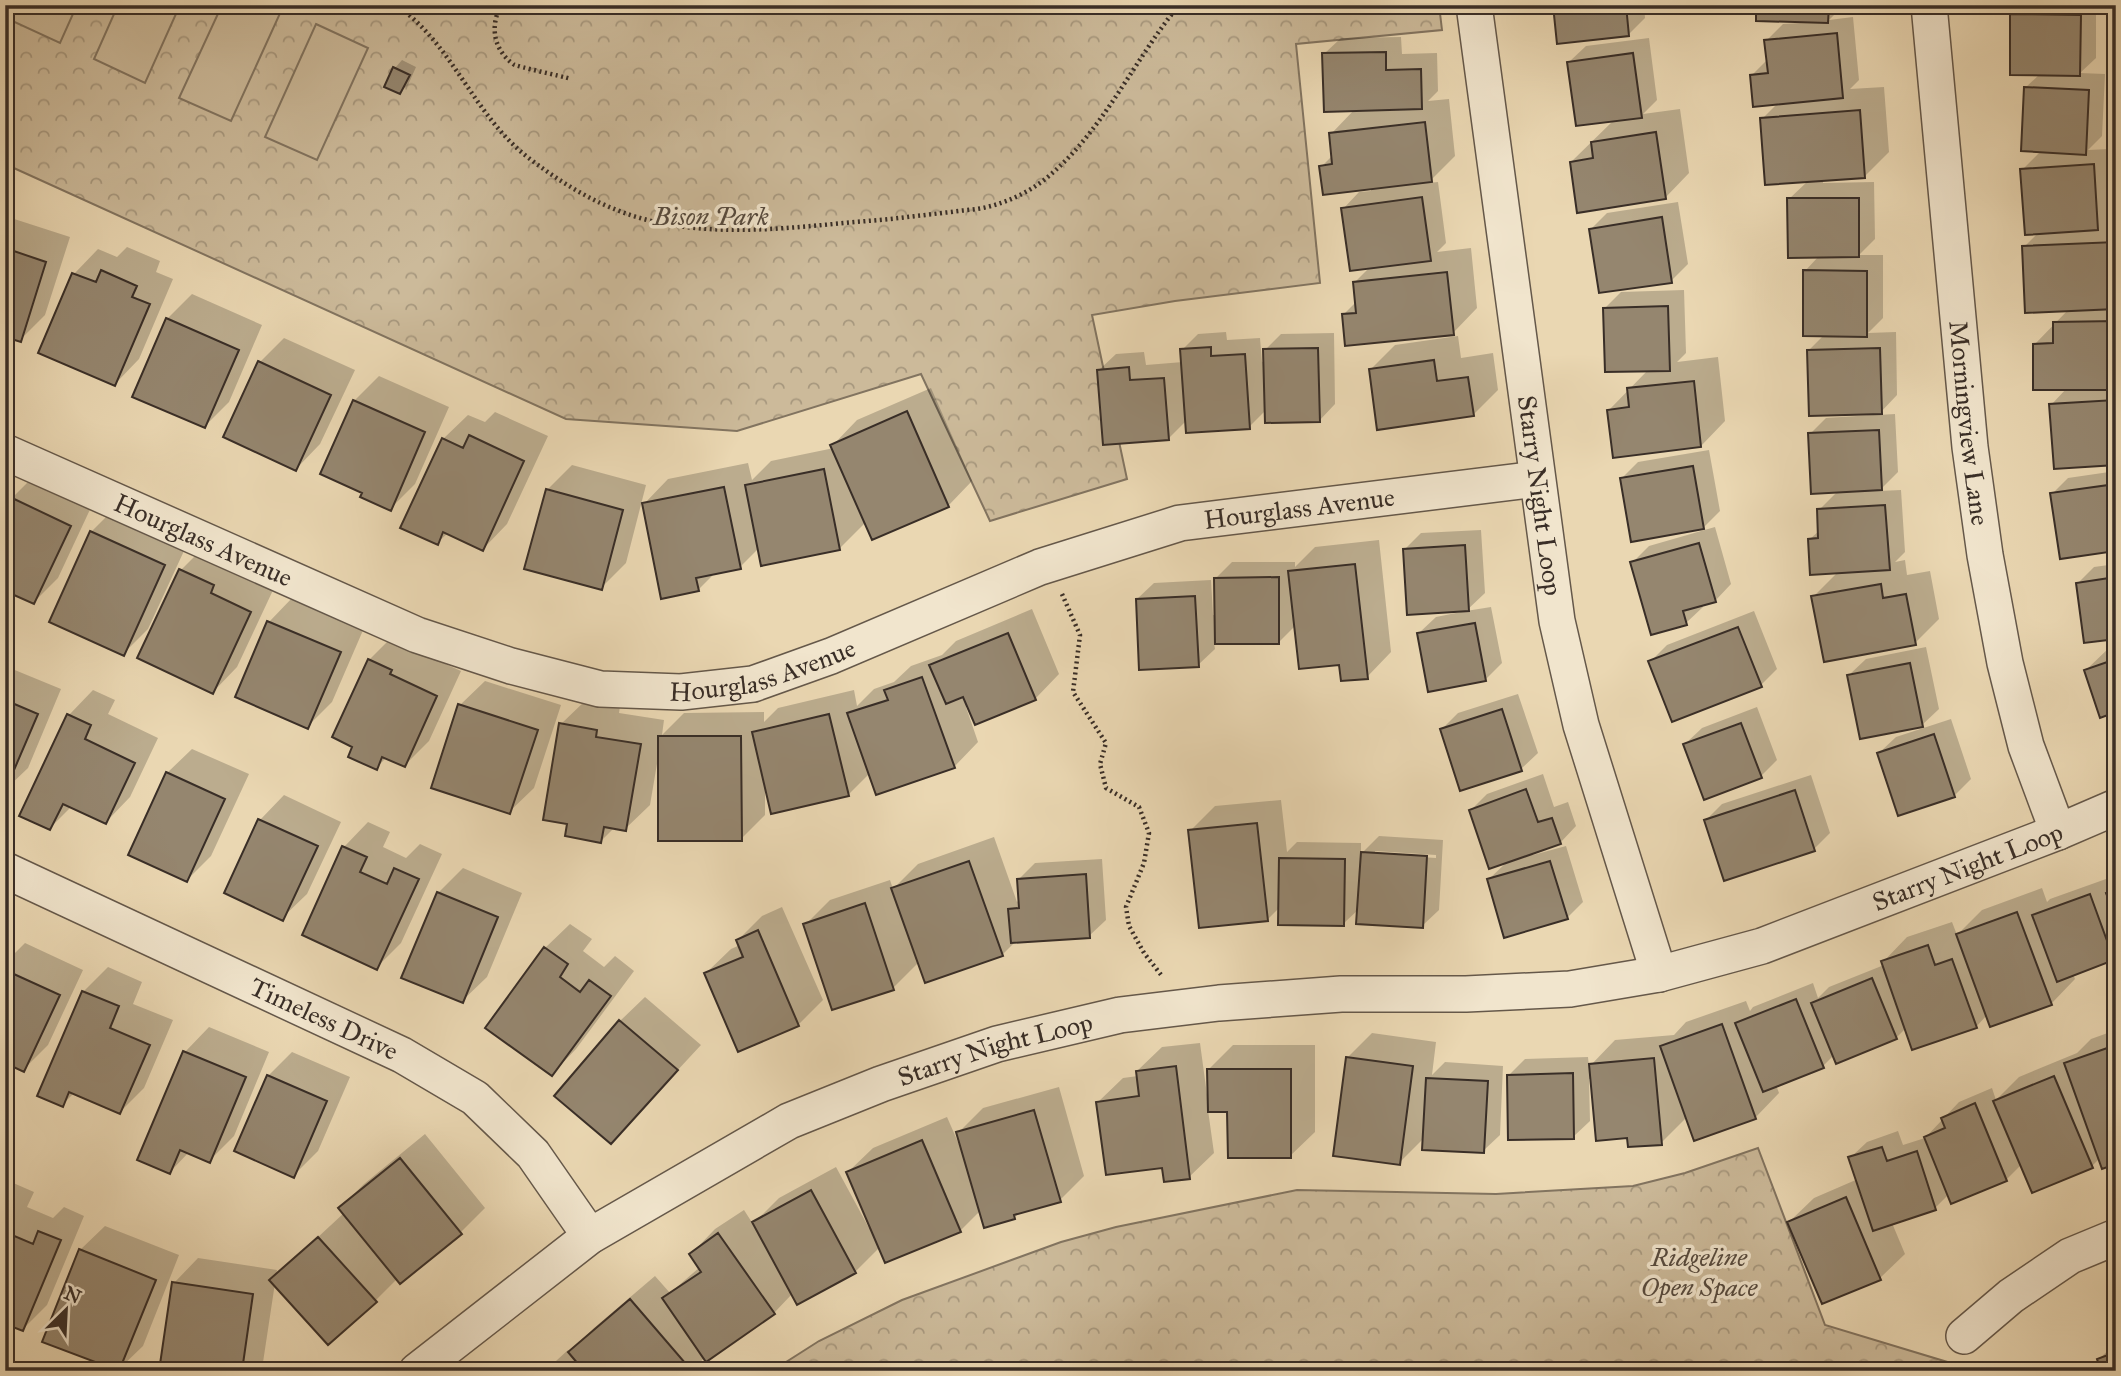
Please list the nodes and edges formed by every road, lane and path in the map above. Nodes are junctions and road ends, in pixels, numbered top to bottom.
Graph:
1 (396, 5) edge
2 (501, 5) edge
3 (1179, 5) edge
4 (1474, 5) edge
5 (1929, 5) edge
6 (571, 79) dead end
7 (5, 452) edge
8 (1537, 479) junction
9 (1050, 564) junction
10 (2116, 807) edge
11 (2058, 832) junction
12 (5, 870) edge
13 (1659, 974) junction
14 (1186, 1007) junction
15 (590, 1236) junction
16 (2116, 1237) edge
17 (1964, 1336) dead end
18 (417, 1371) edge

1 - 3 path
2 - 6 path
4 - 8 street, Starry Night Loop
5 - 11 street, Morningview Lane
7 - 9 street, Hourglass Avenue
8 - 9 street, Hourglass Avenue
8 - 13 street, Starry Night Loop
9 - 14 path
10 - 11 street, Starry Night Loop
11 - 13 street, Starry Night Loop
12 - 15 street, Timeless Drive
13 - 14 street, Starry Night Loop
14 - 15 street, Starry Night Loop
15 - 18 street, Starry Night Loop
16 - 17 street

